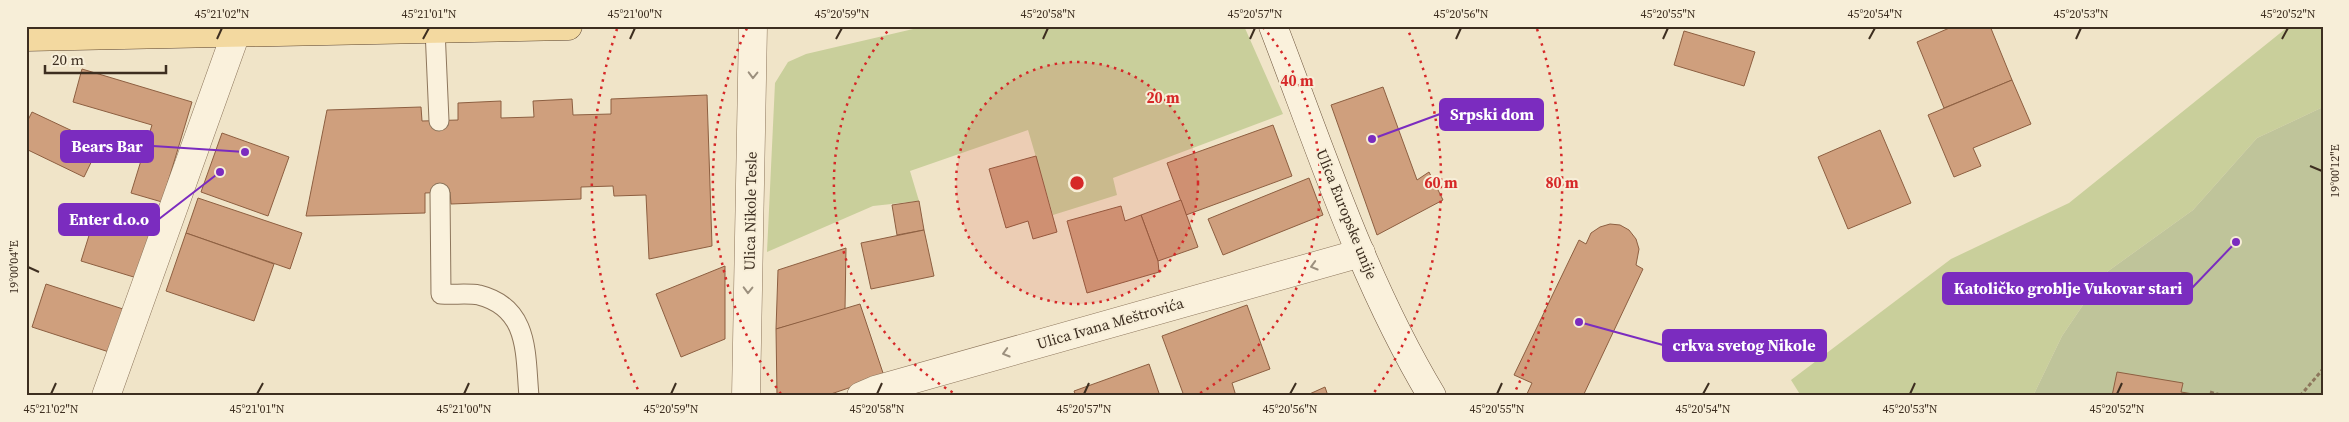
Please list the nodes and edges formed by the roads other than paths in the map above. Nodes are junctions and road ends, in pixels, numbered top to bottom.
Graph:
1 (568, 26) edge
2 (754, 26) edge
3 (1273, 26) edge
4 (435, 29) junction
5 (236, 33) junction
6 (26, 38) edge
7 (439, 121) dead end
8 (440, 193) dead end
9 (1361, 253) junction
10 (106, 396) edge
11 (528, 396) edge
12 (746, 396) edge
13 (861, 396) edge
14 (1432, 396) edge

1 - 4 main road
2 -> 12 street, Ulica Nikole Tesle
3 - 9 street, Ulica Europske unije
4 - 5 main road
4 - 7 lane
5 - 6 main road
5 - 10 street
8 - 11 lane
9 -> 13 street, Ulica Ivana Meštrovića
9 - 14 street, Ulica Europske unije

